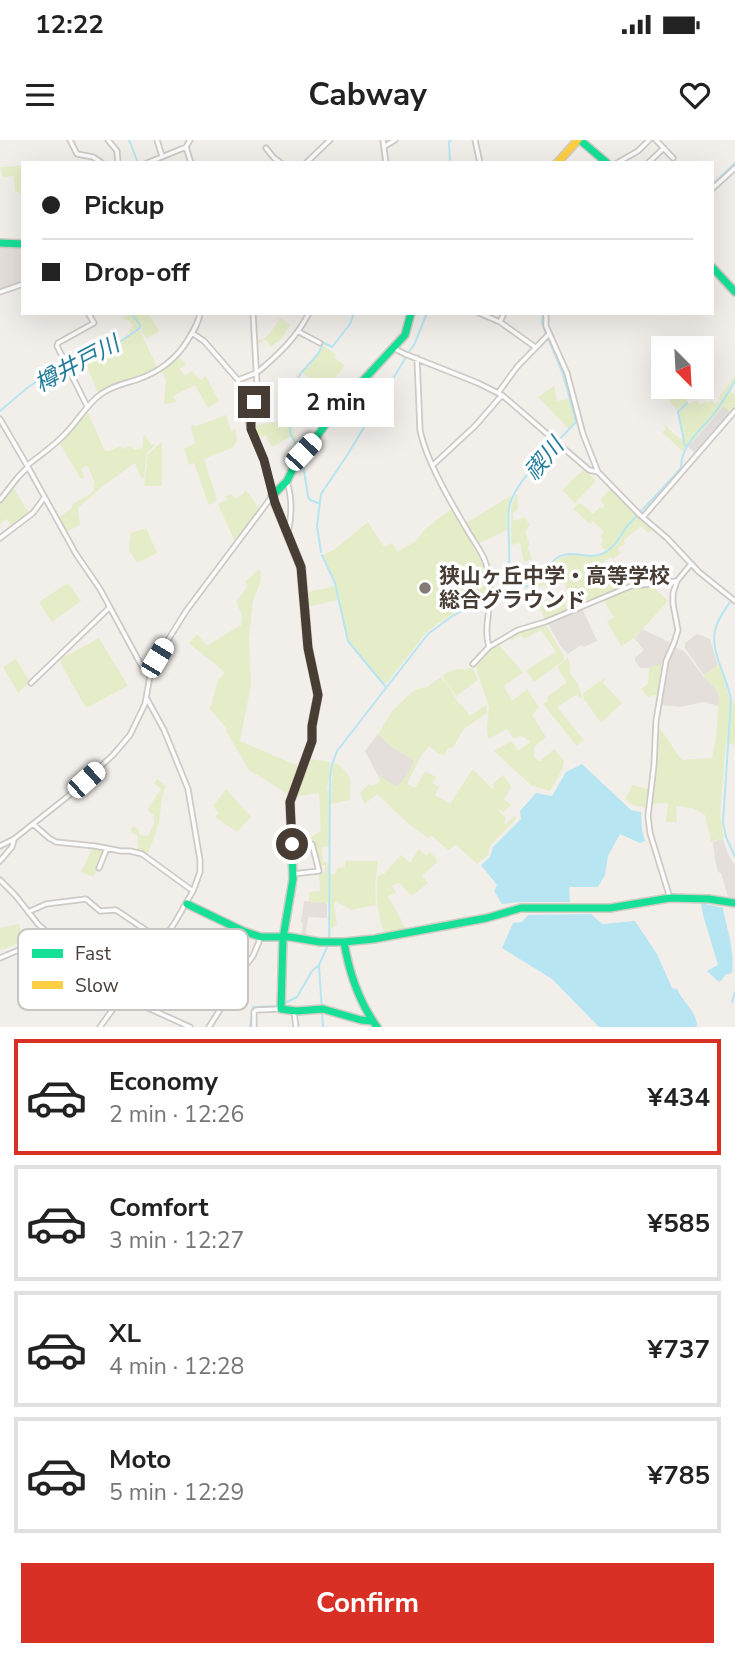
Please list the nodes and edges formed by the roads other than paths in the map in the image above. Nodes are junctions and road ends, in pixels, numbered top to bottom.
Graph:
1 (70, 140) edge
2 (108, 140) edge
3 (156, 140) edge
4 (190, 140) edge
5 (330, 140) edge
6 (383, 140) edge
7 (395, 140) edge
8 (475, 140) edge
9 (579, 140) edge
10 (649, 140) edge
11 (656, 140) edge
12 (186, 147) junction
13 (384, 147) junction
14 (266, 148) dead end
15 (664, 148) junction
16 (162, 156) junction
17 (673, 158) dead end
18 (99, 161) edge
19 (118, 161) edge
20 (151, 161) edge
21 (190, 161) edge
22 (278, 161) edge
23 (308, 161) edge
24 (386, 161) edge
25 (480, 161) edge
26 (559, 161) edge
27 (602, 161) edge
28 (620, 161) edge
29 (650, 161) edge
30 (735, 167) edge
31 (714, 187) edge
32 (0, 243) edge
33 (21, 244) edge
34 (714, 269) edge
35 (21, 285) edge
36 (0, 292) edge
37 (735, 292) edge
38 (89, 315) edge
39 (200, 315) edge
40 (253, 315) edge
41 (308, 315) edge
42 (410, 315) edge
43 (483, 315) edge
44 (504, 315) edge
45 (546, 315) edge
46 (499, 322) junction
47 (299, 332) junction
48 (192, 334) junction
49 (550, 334) junction
50 (320, 343) dead end
51 (535, 347) junction
52 (393, 348) junction
53 (417, 358) junction
54 (256, 372) junction
55 (238, 380) junction
56 (500, 394) junction
57 (87, 406) junction
58 (735, 411) edge
59 (0, 419) edge
60 (250, 424) junction
61 (433, 465) junction
62 (28, 466) junction
63 (598, 472) junction
64 (287, 481) junction
65 (273, 496) junction
66 (45, 497) junction
67 (0, 500) edge
68 (640, 515) junction
69 (288, 533) junction
70 (0, 538) edge
71 (691, 564) junction
72 (677, 581) junction
73 (735, 601) edge
74 (109, 608) junction
75 (489, 647) junction
76 (473, 664) dead end
77 (149, 675) junction
78 (31, 683) dead end
79 (147, 698) junction
80 (33, 824) junction
81 (14, 839) junction
82 (292, 844) junction
83 (0, 846) edge
84 (107, 848) junction
85 (0, 861) edge
86 (99, 868) dead end
87 (293, 874) junction
88 (0, 880) edge
89 (193, 891) junction
90 (670, 898) junction
91 (735, 903) edge
92 (187, 904) junction
93 (28, 912) junction
94 (43, 929) edge
95 (144, 929) edge
96 (170, 929) edge
97 (239, 929) edge
98 (248, 933) edge
99 (261, 937) junction
100 (284, 938) junction
101 (344, 942) junction
102 (18, 950) edge
103 (0, 958) edge
104 (248, 962) edge
105 (281, 1009) junction
106 (112, 1010) edge
107 (151, 1010) edge
108 (220, 1010) edge
109 (294, 1012) junction
110 (353, 1017) junction
111 (374, 1024) edge
112 (100, 1027) edge
113 (187, 1027) edge
114 (209, 1027) edge
115 (254, 1027) edge
116 (296, 1027) edge
117 (354, 1027) edge

1 - 18 street
2 - 19 street
3 - 16 street
4 - 12 street
5 - 23 street
6 - 13 street
7 - 13 street
8 - 25 street
9 - 26 street
9 - 27 street
10 - 28 street
11 - 15 street
12 - 16 street
12 - 21 street
13 - 24 street
14 - 22 street
15 - 17 street
15 - 29 street
16 - 20 street
30 - 31 street
32 - 33 street
34 - 37 street
35 - 36 street
38 - 57 street
39 - 48 street
40 - 54 street
41 - 47 street
42 - 52 street
43 - 46 street
44 - 46 street
45 - 49 street
46 - 51 street
47 - 50 street
47 - 54 street
48 - 55 street
48 - 57 street
49 - 51 street
49 - 63 street
51 - 56 street
52 - 53 street
52 - 64 street
53 - 56 street
53 - 61 street
54 - 55 street
54 - 60 street
55 - 60 street
56 - 61 street
56 - 63 street
57 - 62 street
58 - 68 street
59 - 62 street
60 - 65 street
61 - 75 street
62 - 66 street
62 - 67 street
63 - 68 street
64 - 65 street
64 - 69 street
65 - 69 street
65 - 77 street
66 - 70 street
66 - 74 street
68 - 71 street
69 - 82 street
71 - 72 street
71 - 73 street
72 - 75 street
72 - 90 street
74 - 77 street
74 - 78 street
75 - 76 street
77 - 79 street
79 - 80 street
79 - 89 street
80 - 81 street
80 - 84 street
81 - 83 street
81 - 85 street
82 - 87 street
82 - 87 street
84 - 86 street
84 - 89 street
87 - 100 street
88 - 93 street
89 - 92 street
90 - 91 street
90 - 101 street
92 - 96 street
92 - 97 street
93 - 94 street
93 - 95 street
98 - 99 street
99 - 100 street
99 - 104 street
100 - 101 street
100 - 105 street
101 - 111 street
102 - 103 street
105 - 109 street
105 - 115 street
106 - 112 street
107 - 113 street
108 - 114 street
109 - 110 street
109 - 116 street
110 - 111 street
110 - 117 street

